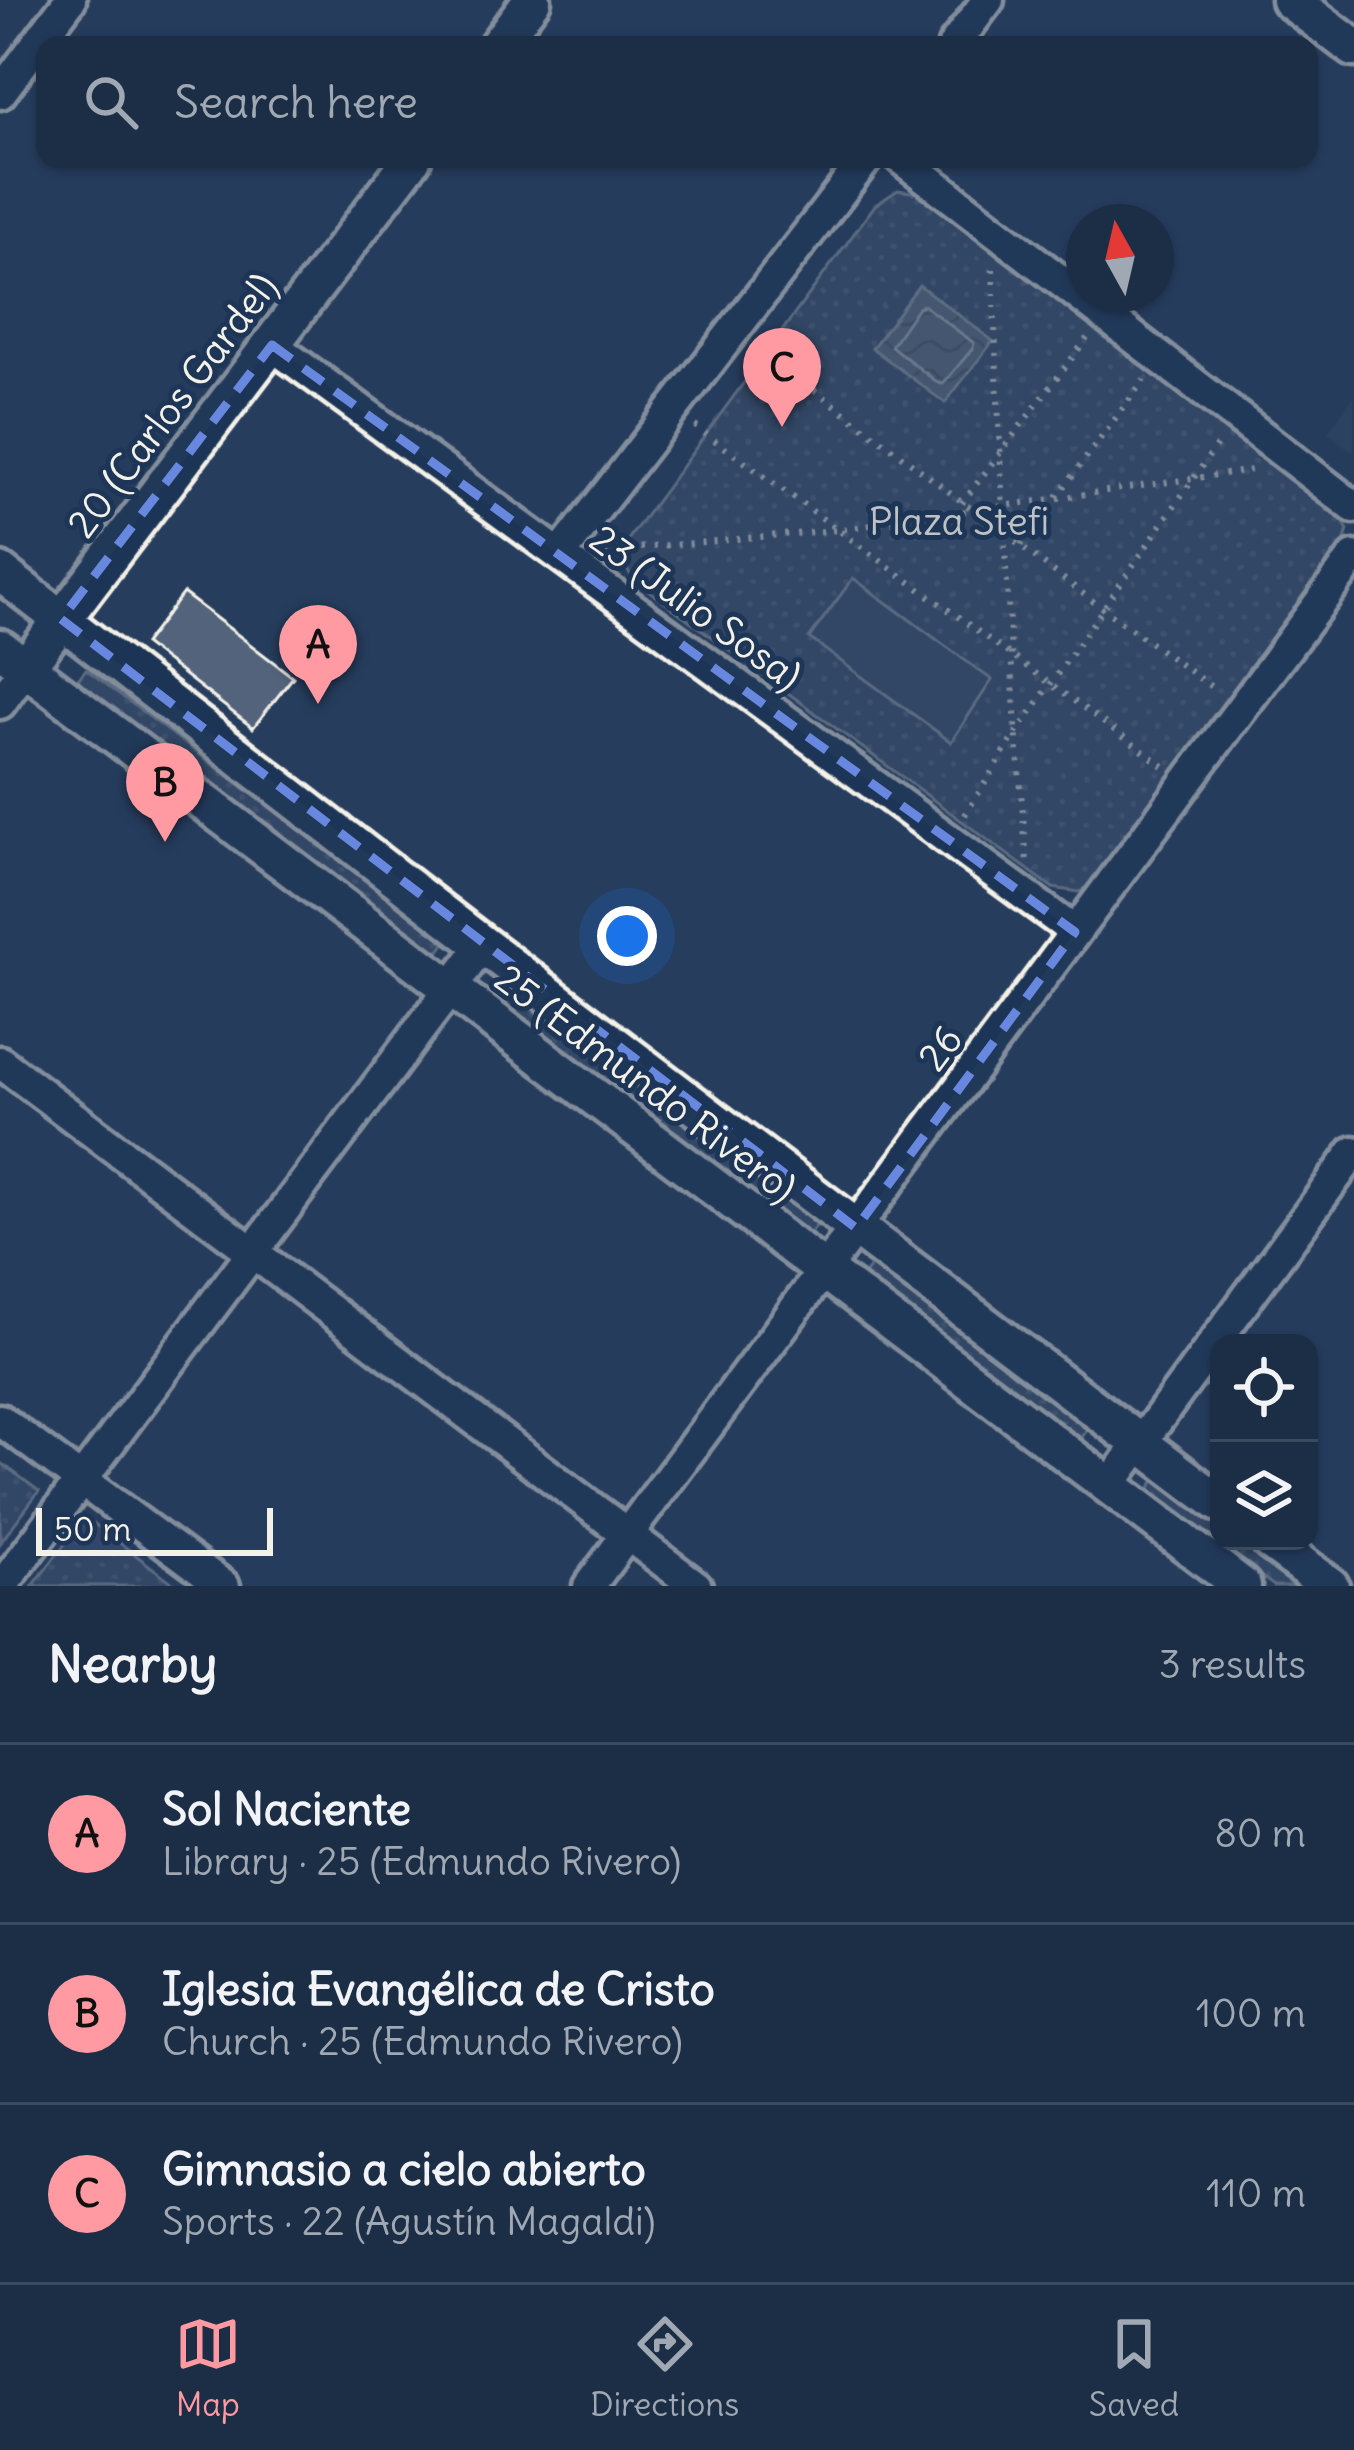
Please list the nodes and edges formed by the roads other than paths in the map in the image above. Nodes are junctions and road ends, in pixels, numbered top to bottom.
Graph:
1 (70, 0) edge
2 (532, 0) edge
3 (988, 0) edge
4 (1290, 0) edge
5 (43, 36) edge
6 (505, 36) edge
7 (961, 36) edge
8 (36, 45) edge
9 (1354, 48) edge
10 (0, 93) edge
11 (405, 168) edge
12 (859, 168) edge
13 (914, 168) edge
14 (272, 345) junction
15 (1354, 506) edge
16 (560, 556) junction
17 (1354, 557) edge
18 (0, 572) edge
19 (61, 619) junction
20 (13, 658) edge
21 (0, 703) edge
22 (1075, 932) junction
23 (483, 945) junction
24 (450, 988) junction
25 (0, 1062) edge
26 (1354, 1152) edge
27 (856, 1228) junction
28 (253, 1253) junction
29 (824, 1270) junction
30 (0, 1420) edge
31 (1138, 1442) junction
32 (82, 1480) junction
33 (1109, 1486) junction
34 (1210, 1496) edge
35 (628, 1534) junction
36 (1282, 1550) edge
37 (2, 1586) edge
38 (224, 1586) edge
39 (589, 1586) edge
40 (696, 1586) edge
41 (1242, 1586) edge
42 (1330, 1586) edge

1 - 5 street
2 - 6 street
3 - 7 street
4 - 9 street
8 - 10 street
11 - 14 street, 20 (Carlos Gardel)
12 - 16 street
13 - 15 street
14 - 16 street, 23 (Julio Sosa)
14 - 19 street, 20 (Carlos Gardel)
16 - 22 street, 23 (Julio Sosa)
17 - 22 street, 26
18 - 19 street, 25 (Edmundo Rivero)
19 - 20 street, 20 (Carlos Gardel)
19 - 23 street, 25 (Edmundo Rivero)
20 - 21 street, 20 (Carlos Gardel)
20 - 24 street, 25 (Edmundo Rivero)
22 - 27 street, 26
23 - 24 street
23 - 27 street, 25 (Edmundo Rivero)
24 - 28 street
24 - 29 street, 25 (Edmundo Rivero)
25 - 28 street
26 - 31 street
27 - 29 street, 26
27 - 31 street, 25 (Edmundo Rivero)
28 - 32 street
28 - 35 street
29 - 33 street, 25 (Edmundo Rivero)
29 - 35 street, 26
30 - 32 street
31 - 33 street
31 - 34 street, 25 (Edmundo Rivero)
32 - 37 street
32 - 38 street
33 - 41 street, 25 (Edmundo Rivero)
35 - 39 street, 26
35 - 40 street
36 - 42 street

